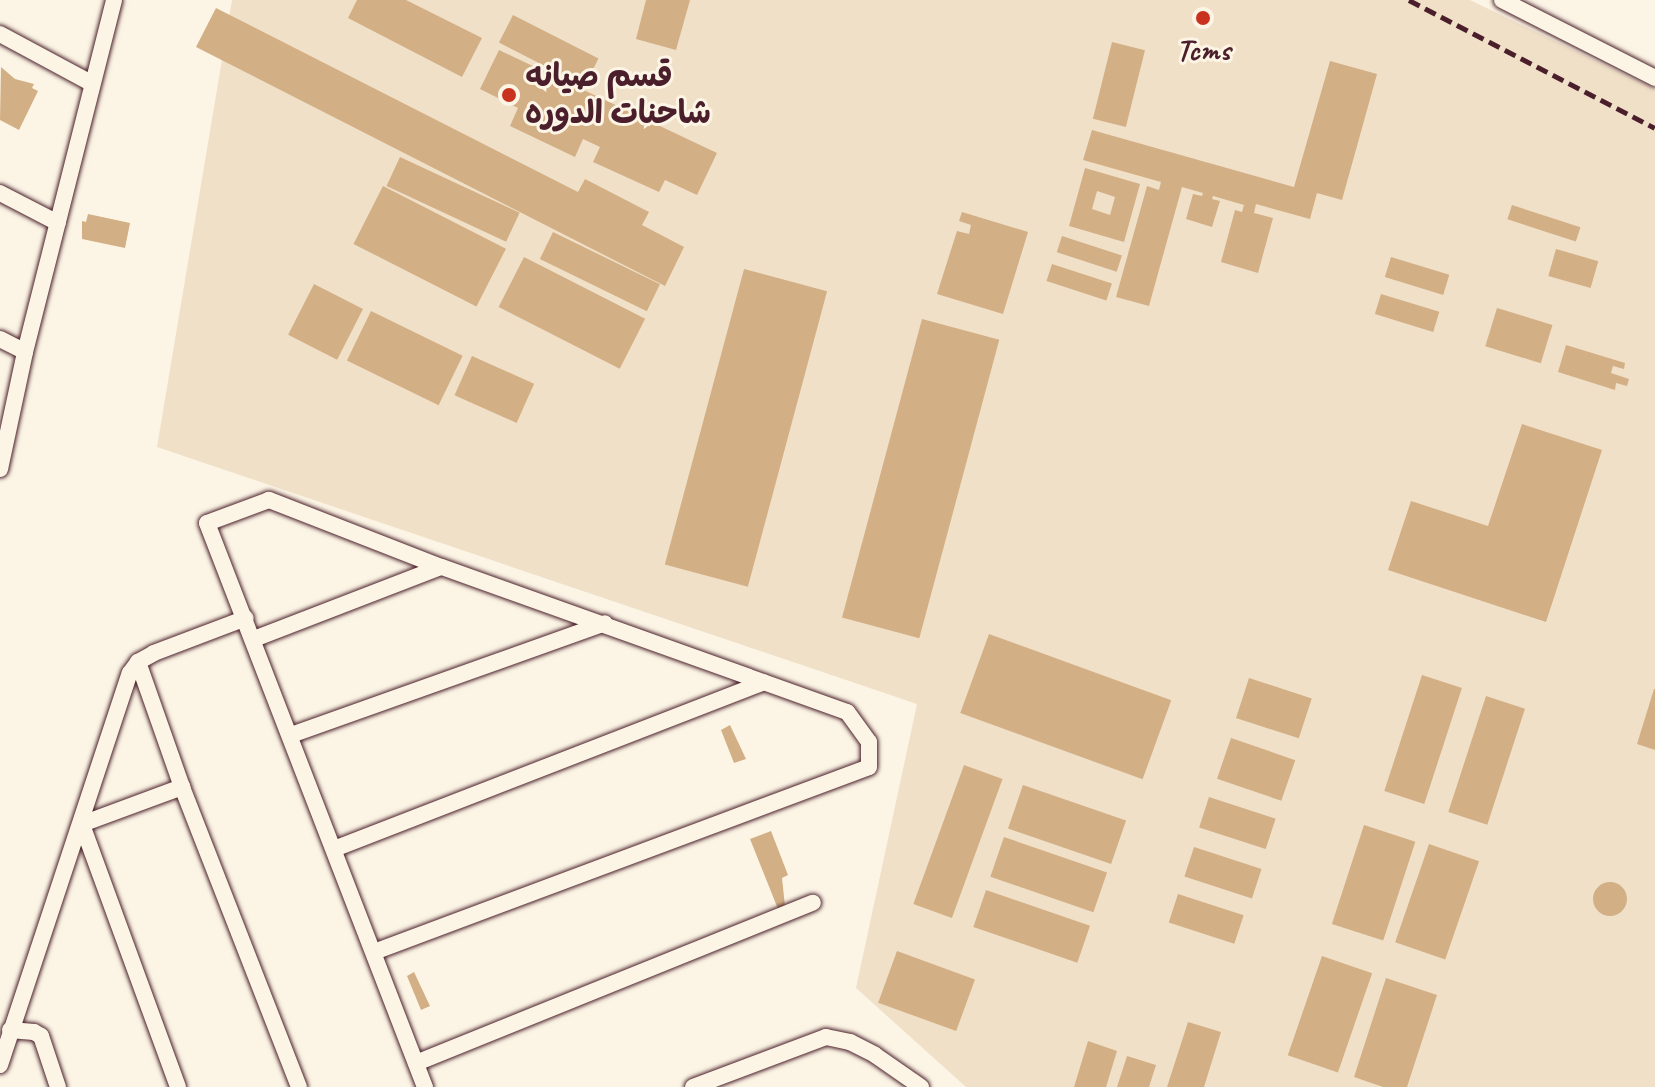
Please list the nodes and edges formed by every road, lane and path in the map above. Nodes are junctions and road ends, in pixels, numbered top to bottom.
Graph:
1 (114, 0) edge
2 (1502, 0) edge
3 (0, 34) edge
4 (1655, 78) edge
5 (91, 83) junction
6 (0, 193) edge
7 (58, 223) junction
8 (0, 339) edge
9 (25, 352) junction
10 (0, 469) edge
11 (441, 567) junction
12 (246, 618) junction
13 (605, 623) junction
14 (254, 639) junction
15 (138, 662) junction
16 (764, 682) junction
17 (291, 735) junction
18 (182, 787) junction
19 (82, 824) junction
20 (334, 849) junction
21 (813, 903) dead end
22 (374, 952) junction
23 (10, 1030) junction
24 (416, 1063) junction
25 (0, 1065) edge
26 (58, 1087) edge
27 (178, 1087) edge
28 (299, 1087) edge
29 (425, 1087) edge
30 (693, 1087) edge
31 (921, 1087) edge

1 - 5 street
2 - 4 street
3 - 5 street
5 - 7 street
6 - 7 street
7 - 9 street
8 - 9 street
9 - 10 street
11 - 12 street
11 - 13 street
11 - 14 street
12 - 14 street
12 - 15 street
13 - 16 street
13 - 17 street
14 - 17 street
15 - 18 street
15 - 19 street
16 - 20 street
16 - 22 street
17 - 20 street
18 - 19 street
18 - 28 street
19 - 23 street
19 - 27 street
20 - 22 street
21 - 24 street
22 - 24 street
23 - 25 street
23 - 26 street
24 - 29 street
30 - 31 street

